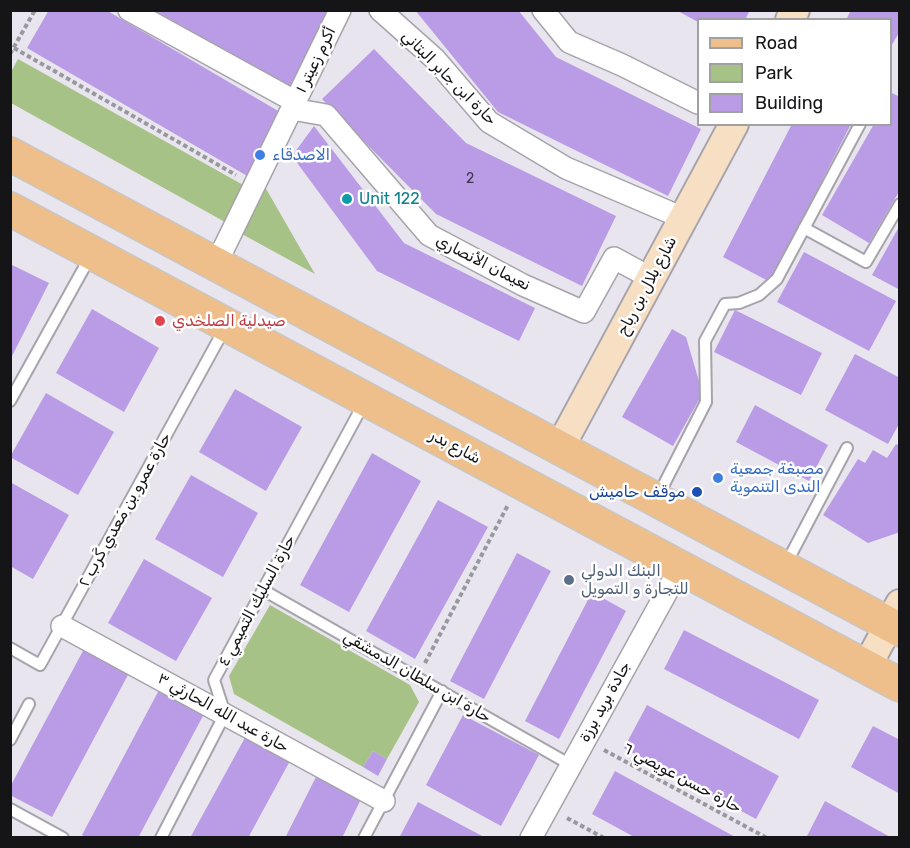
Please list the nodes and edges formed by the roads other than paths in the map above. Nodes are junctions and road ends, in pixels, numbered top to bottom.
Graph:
1 (129, 10) edge
2 (340, 10) edge
3 (380, 10) edge
4 (543, 10) edge
5 (697, 102) edge
6 (294, 106) junction
7 (733, 126) edge
8 (860, 126) edge
9 (10, 154) edge
10 (900, 204) edge
11 (10, 209) edge
12 (683, 218) junction
13 (804, 228) junction
14 (93, 253) junction
15 (216, 264) junction
16 (651, 278) junction
17 (226, 325) junction
18 (366, 399) junction
19 (10, 401) edge
20 (560, 447) junction
21 (847, 448) dead end
22 (656, 499) junction
23 (680, 567) junction
24 (784, 568) junction
25 (263, 590) junction
26 (896, 619) edge
27 (62, 626) junction
28 (10, 648) edge
29 (867, 668) junction
30 (900, 685) edge
31 (442, 692) junction
32 (29, 704) dead end
33 (225, 714) junction
34 (10, 740) edge
35 (572, 765) junction
36 (384, 801) junction
37 (10, 809) edge
38 (63, 837) edge
39 (161, 837) edge
40 (364, 837) edge
41 (531, 837) edge

1 - 6 street
2 - 6 street, أكرم زعيتر ١
3 - 12 street, حارة ابن جابر البتاني
4 - 5 street
6 - 15 street, أكرم زعيتر ١
6 - 16 street, نعيمان الأنصاري
7 - 12 main road, شارع بلال بن رباح
8 - 13 lane
9 - 15 main road
10 - 13 lane
11 - 14 main road, شارع بدر
12 - 16 main road, شارع بلال بن رباح
13 - 22 lane
14 - 17 main road, شارع بدر
14 - 19 lane
15 - 20 main road
16 - 20 main road, شارع بلال بن رباح
17 - 18 main road, شارع بدر
17 - 27 lane, حارة عمرو بن مَعدي كَرب ٢
18 - 23 main road, شارع بدر
18 - 25 lane, حارة السليك التميمي ٤
20 - 22 main road
21 - 24 lane
22 - 24 main road
23 - 29 main road, شارع بدر
23 - 35 street, جادة بريد برزة
24 - 26 main road
25 - 31 lane, حارة ابن سلطان الدمشقي
25 - 33 lane, حارة السليك التميمي ٤
26 - 29 main road
27 - 28 lane, حارة عمرو بن مَعدي كَرب ٢
27 - 33 street, حارة عبد الله الحارثي ٣
29 - 30 main road, شارع بدر
31 - 35 lane, حارة ابن سلطان الدمشقي
31 - 36 lane
32 - 34 lane
33 - 36 street, حارة عبد الله الحارثي ٣
33 - 39 lane
35 - 41 street, جادة بريد برزة
36 - 40 lane
37 - 38 lane

